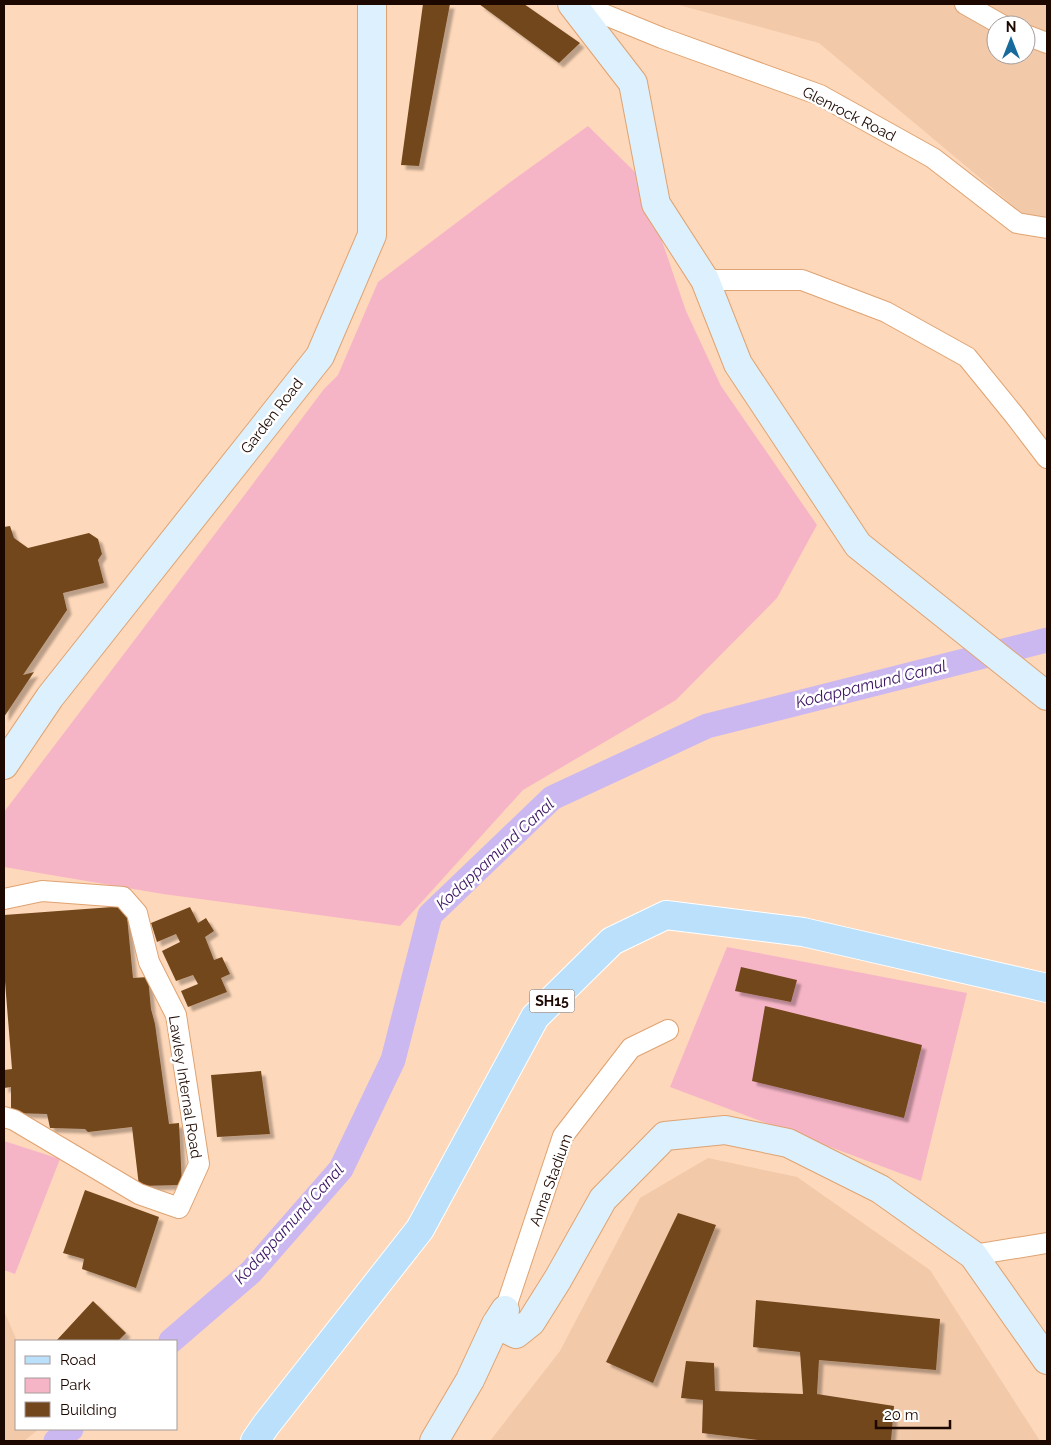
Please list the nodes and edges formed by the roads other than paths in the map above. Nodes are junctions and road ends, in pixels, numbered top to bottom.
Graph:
1 (372, 4) edge
2 (572, 4) edge
3 (579, 4) edge
4 (965, 4) edge
5 (986, 16) edge
6 (1047, 228) edge
7 (705, 280) junction
8 (1047, 458) edge
9 (1047, 696) edge
10 (4, 765) edge
11 (4, 899) edge
12 (1047, 988) edge
13 (668, 1030) dead end
14 (4, 1116) edge
15 (1047, 1243) edge
16 (973, 1255) junction
17 (501, 1317) junction
18 (1047, 1360) edge
19 (255, 1441) edge
20 (434, 1441) edge

1 - 10 street, Garden Road
2 - 7 street
3 - 6 street, Glenrock Road
4 - 5 street
7 - 8 street
7 - 9 street
11 - 14 street, Lawley Internal Road
12 - 19 main road, SH15
13 - 17 street, Anna Stadium
15 - 16 street
16 - 17 street
16 - 18 street
17 - 20 street

